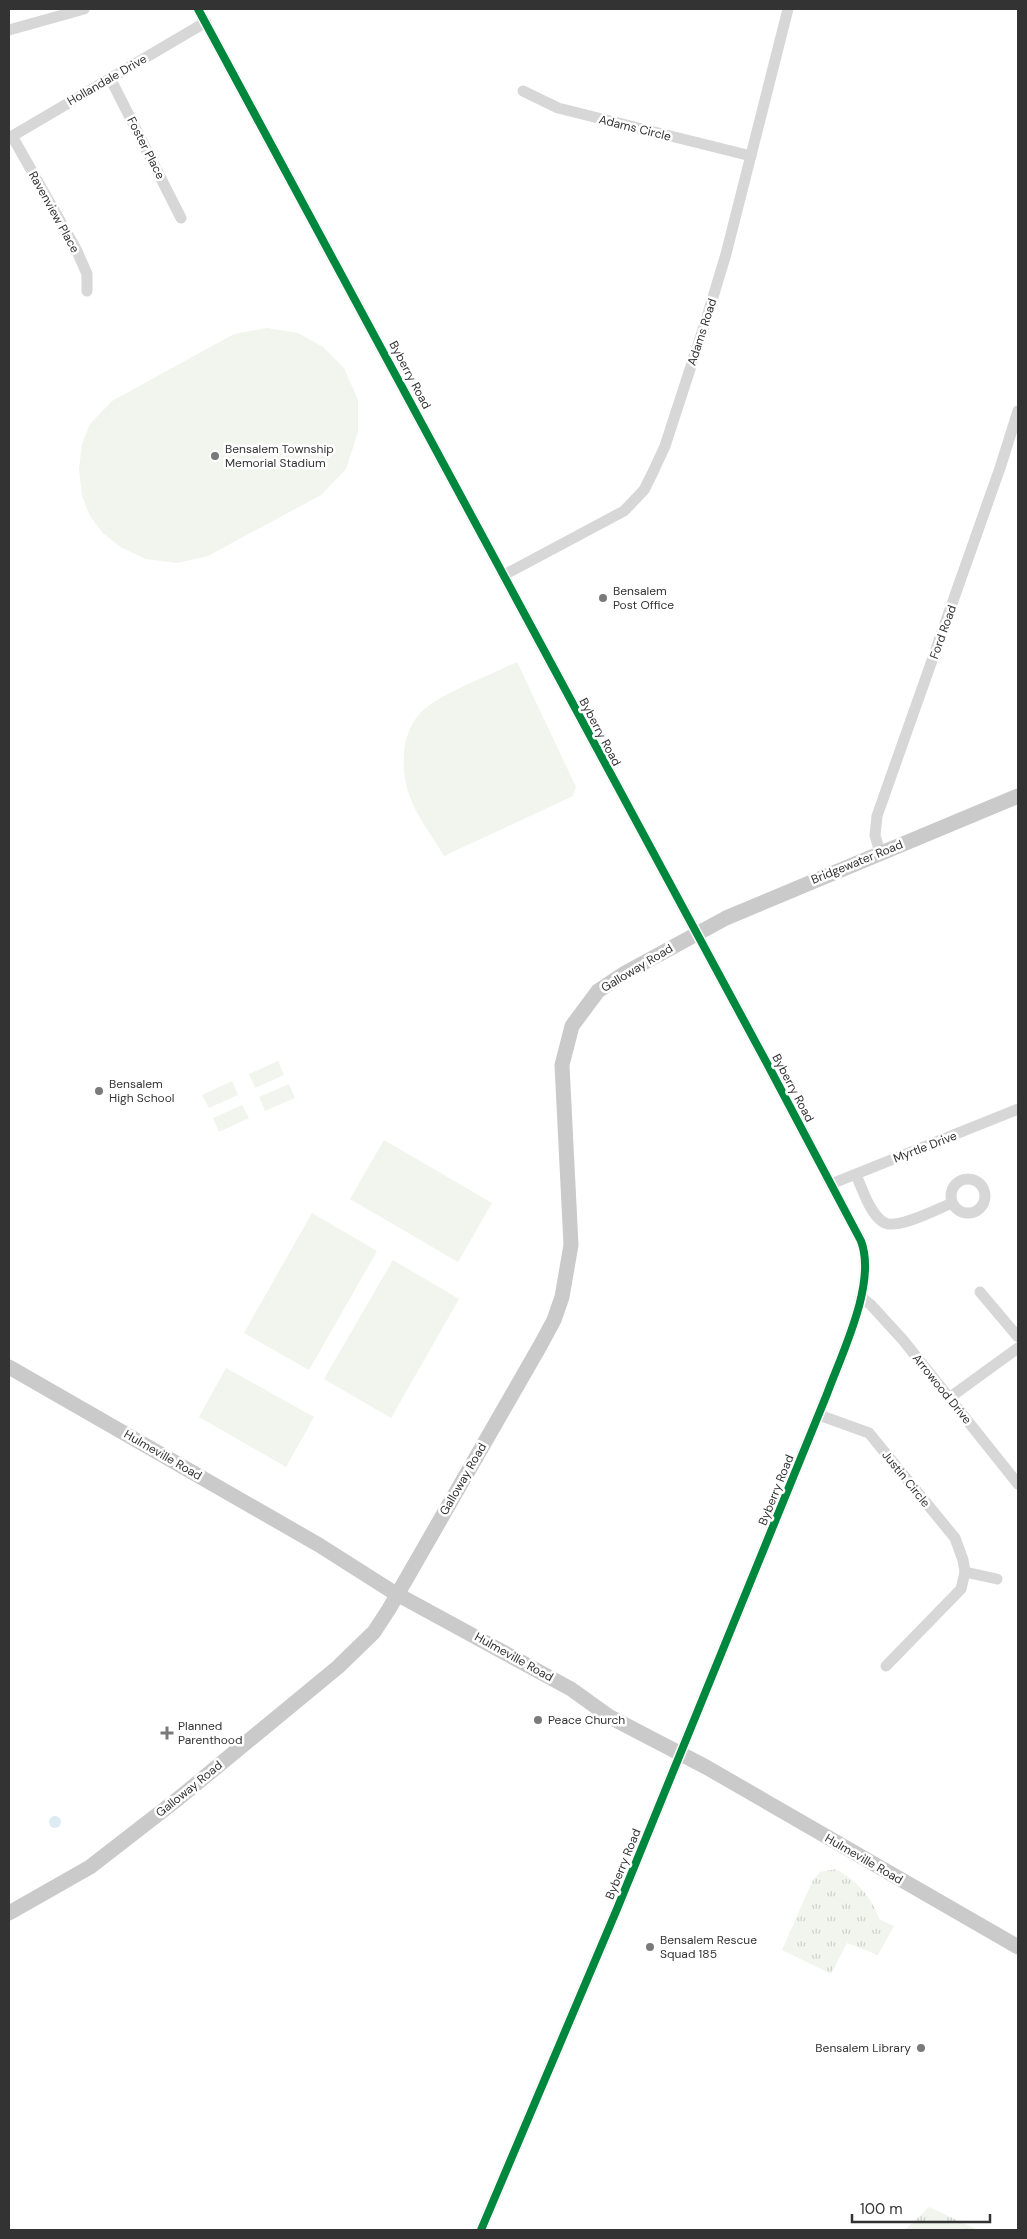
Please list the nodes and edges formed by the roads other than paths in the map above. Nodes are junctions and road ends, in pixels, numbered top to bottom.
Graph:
1 (84, 9) edge
2 (198, 9) edge
3 (788, 9) edge
4 (206, 22) junction
5 (9, 30) edge
6 (110, 78) junction
7 (523, 91) dead end
8 (10, 137) edge
9 (750, 156) junction
10 (181, 218) dead end
11 (87, 291) dead end
12 (1018, 411) edge
13 (504, 575) junction
14 (1018, 796) edge
15 (880, 853) junction
16 (697, 932) junction
17 (1018, 1109) edge
18 (858, 1178) junction
19 (831, 1184) junction
20 (952, 1203) dead end
21 (980, 1292) dead end
22 (861, 1297) junction
23 (1018, 1337) edge
24 (1018, 1348) edge
25 (9, 1367) edge
26 (950, 1398) junction
27 (818, 1415) junction
28 (1018, 1484) edge
29 (965, 1572) junction
30 (997, 1579) dead end
31 (398, 1594) junction
32 (886, 1666) dead end
33 (679, 1754) junction
34 (9, 1913) edge
35 (1018, 1947) edge
36 (481, 2230) edge

1 - 5 street
2 - 4 street, Byberry Road
3 - 9 street, Adams Road
4 - 6 street, Hollandale Drive
4 - 13 street, Byberry Road
6 - 8 street, Hollandale Drive
6 - 10 street, Foster Place
7 - 9 street, Adams Circle
8 - 11 street, Ravenview Place
9 - 13 street, Adams Road
12 - 15 street, Ford Road
13 - 16 street, Byberry Road
14 - 15 main road, Bridgewater Road
15 - 16 main road, Bridgewater Road
16 - 19 street, Byberry Road
16 - 31 main road, Galloway Road
17 - 18 street, Myrtle Drive
18 - 19 street, Myrtle Drive
18 - 20 street
19 - 22 street, Byberry Road
21 - 23 street
22 - 26 street, Arrowood Drive
22 - 27 street, Byberry Road
24 - 26 street
25 - 31 main road, Hulmeville Road
26 - 28 street, Arrowood Drive
27 - 29 street, Justin Circle
27 - 33 street, Byberry Road
29 - 30 street
29 - 32 street
31 - 33 main road, Hulmeville Road
31 - 34 main road, Galloway Road
33 - 35 main road, Hulmeville Road
33 - 36 street, Byberry Road

